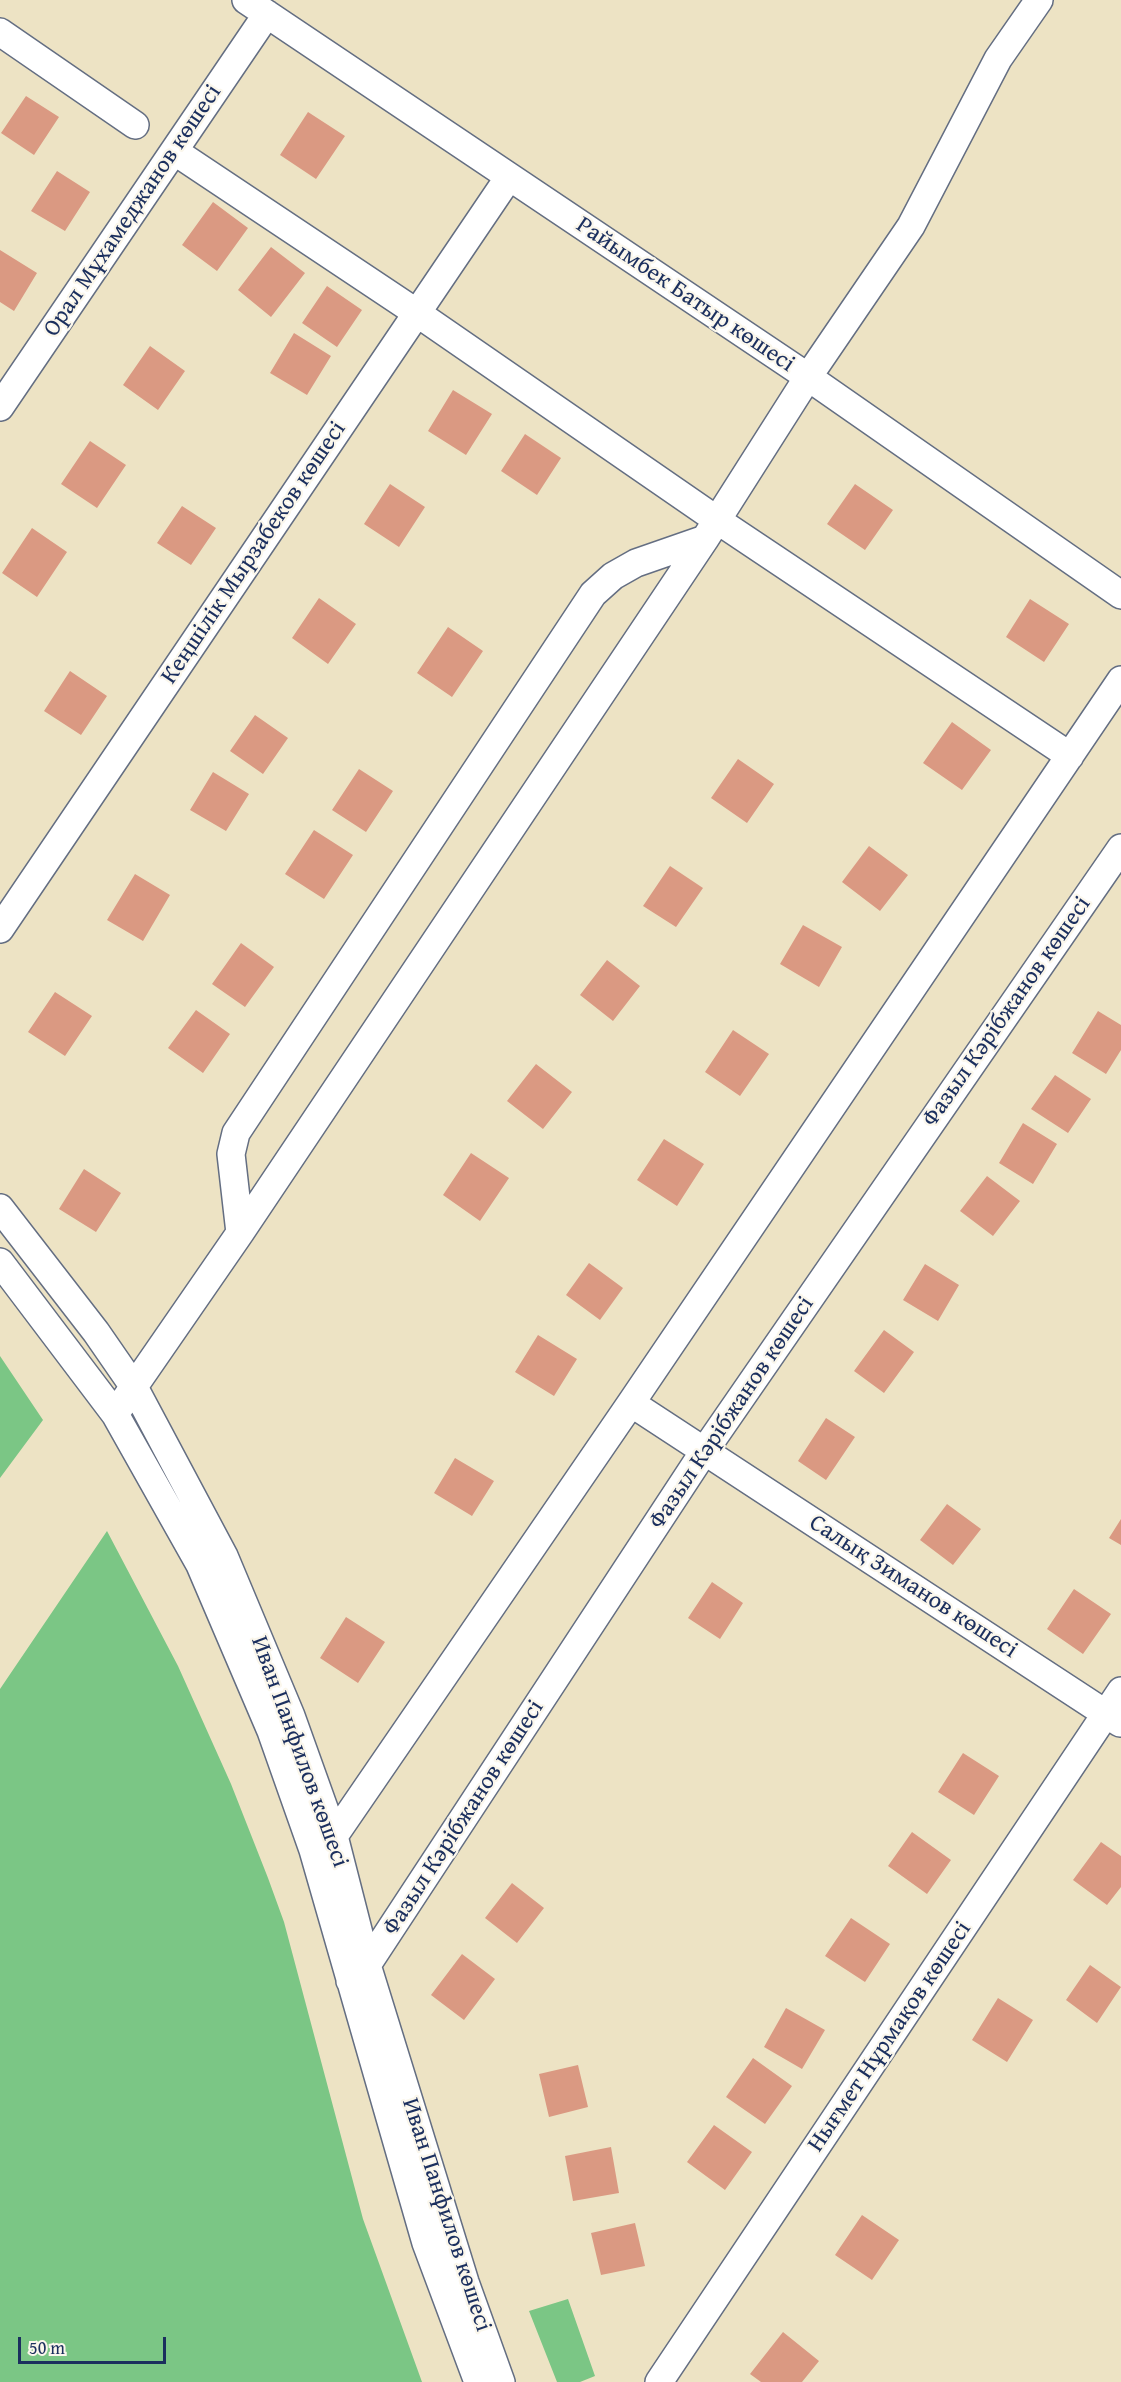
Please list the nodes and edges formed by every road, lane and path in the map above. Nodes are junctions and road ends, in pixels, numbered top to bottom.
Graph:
1 (1039, 0) edge
2 (256, 7) edge
3 (0, 32) edge
4 (135, 125) dead end
5 (174, 151) junction
6 (509, 177) junction
7 (417, 313) junction
8 (808, 377) junction
9 (0, 407) edge
10 (711, 529) junction
11 (1121, 595) edge
12 (1121, 680) edge
13 (1070, 756) junction
14 (1121, 848) edge
15 (0, 929) edge
16 (0, 1208) edge
17 (240, 1233) junction
18 (0, 1262) edge
19 (134, 1387) junction
20 (631, 1403) junction
21 (115, 1414) junction
22 (705, 1450) junction
23 (1116, 1709) edge
24 (323, 1843) junction
25 (358, 1973) junction
26 (478, 2382) edge
27 (501, 2382) edge
28 (659, 2382) edge

1 - 8 street
2 - 5 street, Орал Мұхамеджанов көшесі
2 - 6 street, Райымбек Батыр көшесі
3 - 4 street
5 - 7 street
5 - 9 street, Орал Мұхамеджанов көшесі
6 - 7 street, Кеңшілік Мырзабеков көшесі
6 - 8 street, Райымбек Батыр көшесі
7 - 10 street
7 - 15 street, Кеңшілік Мырзабеков көшесі
8 - 10 street
8 - 11 street, Райымбек Батыр көшесі
10 - 13 street
10 - 17 street
10 - 17 street
12 - 13 street
13 - 20 street
14 - 22 street, Фазыл Кәрібжанов көшесі
16 - 19 street, Иван Панфилов көшесі
17 - 19 street
18 - 21 street, Иван Панфилов көшесі
19 - 21 street
19 - 24 street, Иван Панфилов көшесі
20 - 22 street, Салық Зиманов көшесі
20 - 24 street
21 - 24 street, Иван Панфилов көшесі
22 - 23 street, Салық Зиманов көшесі
22 - 25 street, Фазыл Кәрібжанов көшесі
23 - 28 street, Нығмет Нұрмақов көшесі
24 - 25 street, Иван Панфилов көшесі
25 - 26 street, Иван Панфилов көшесі
25 - 27 street, Иван Панфилов көшесі

